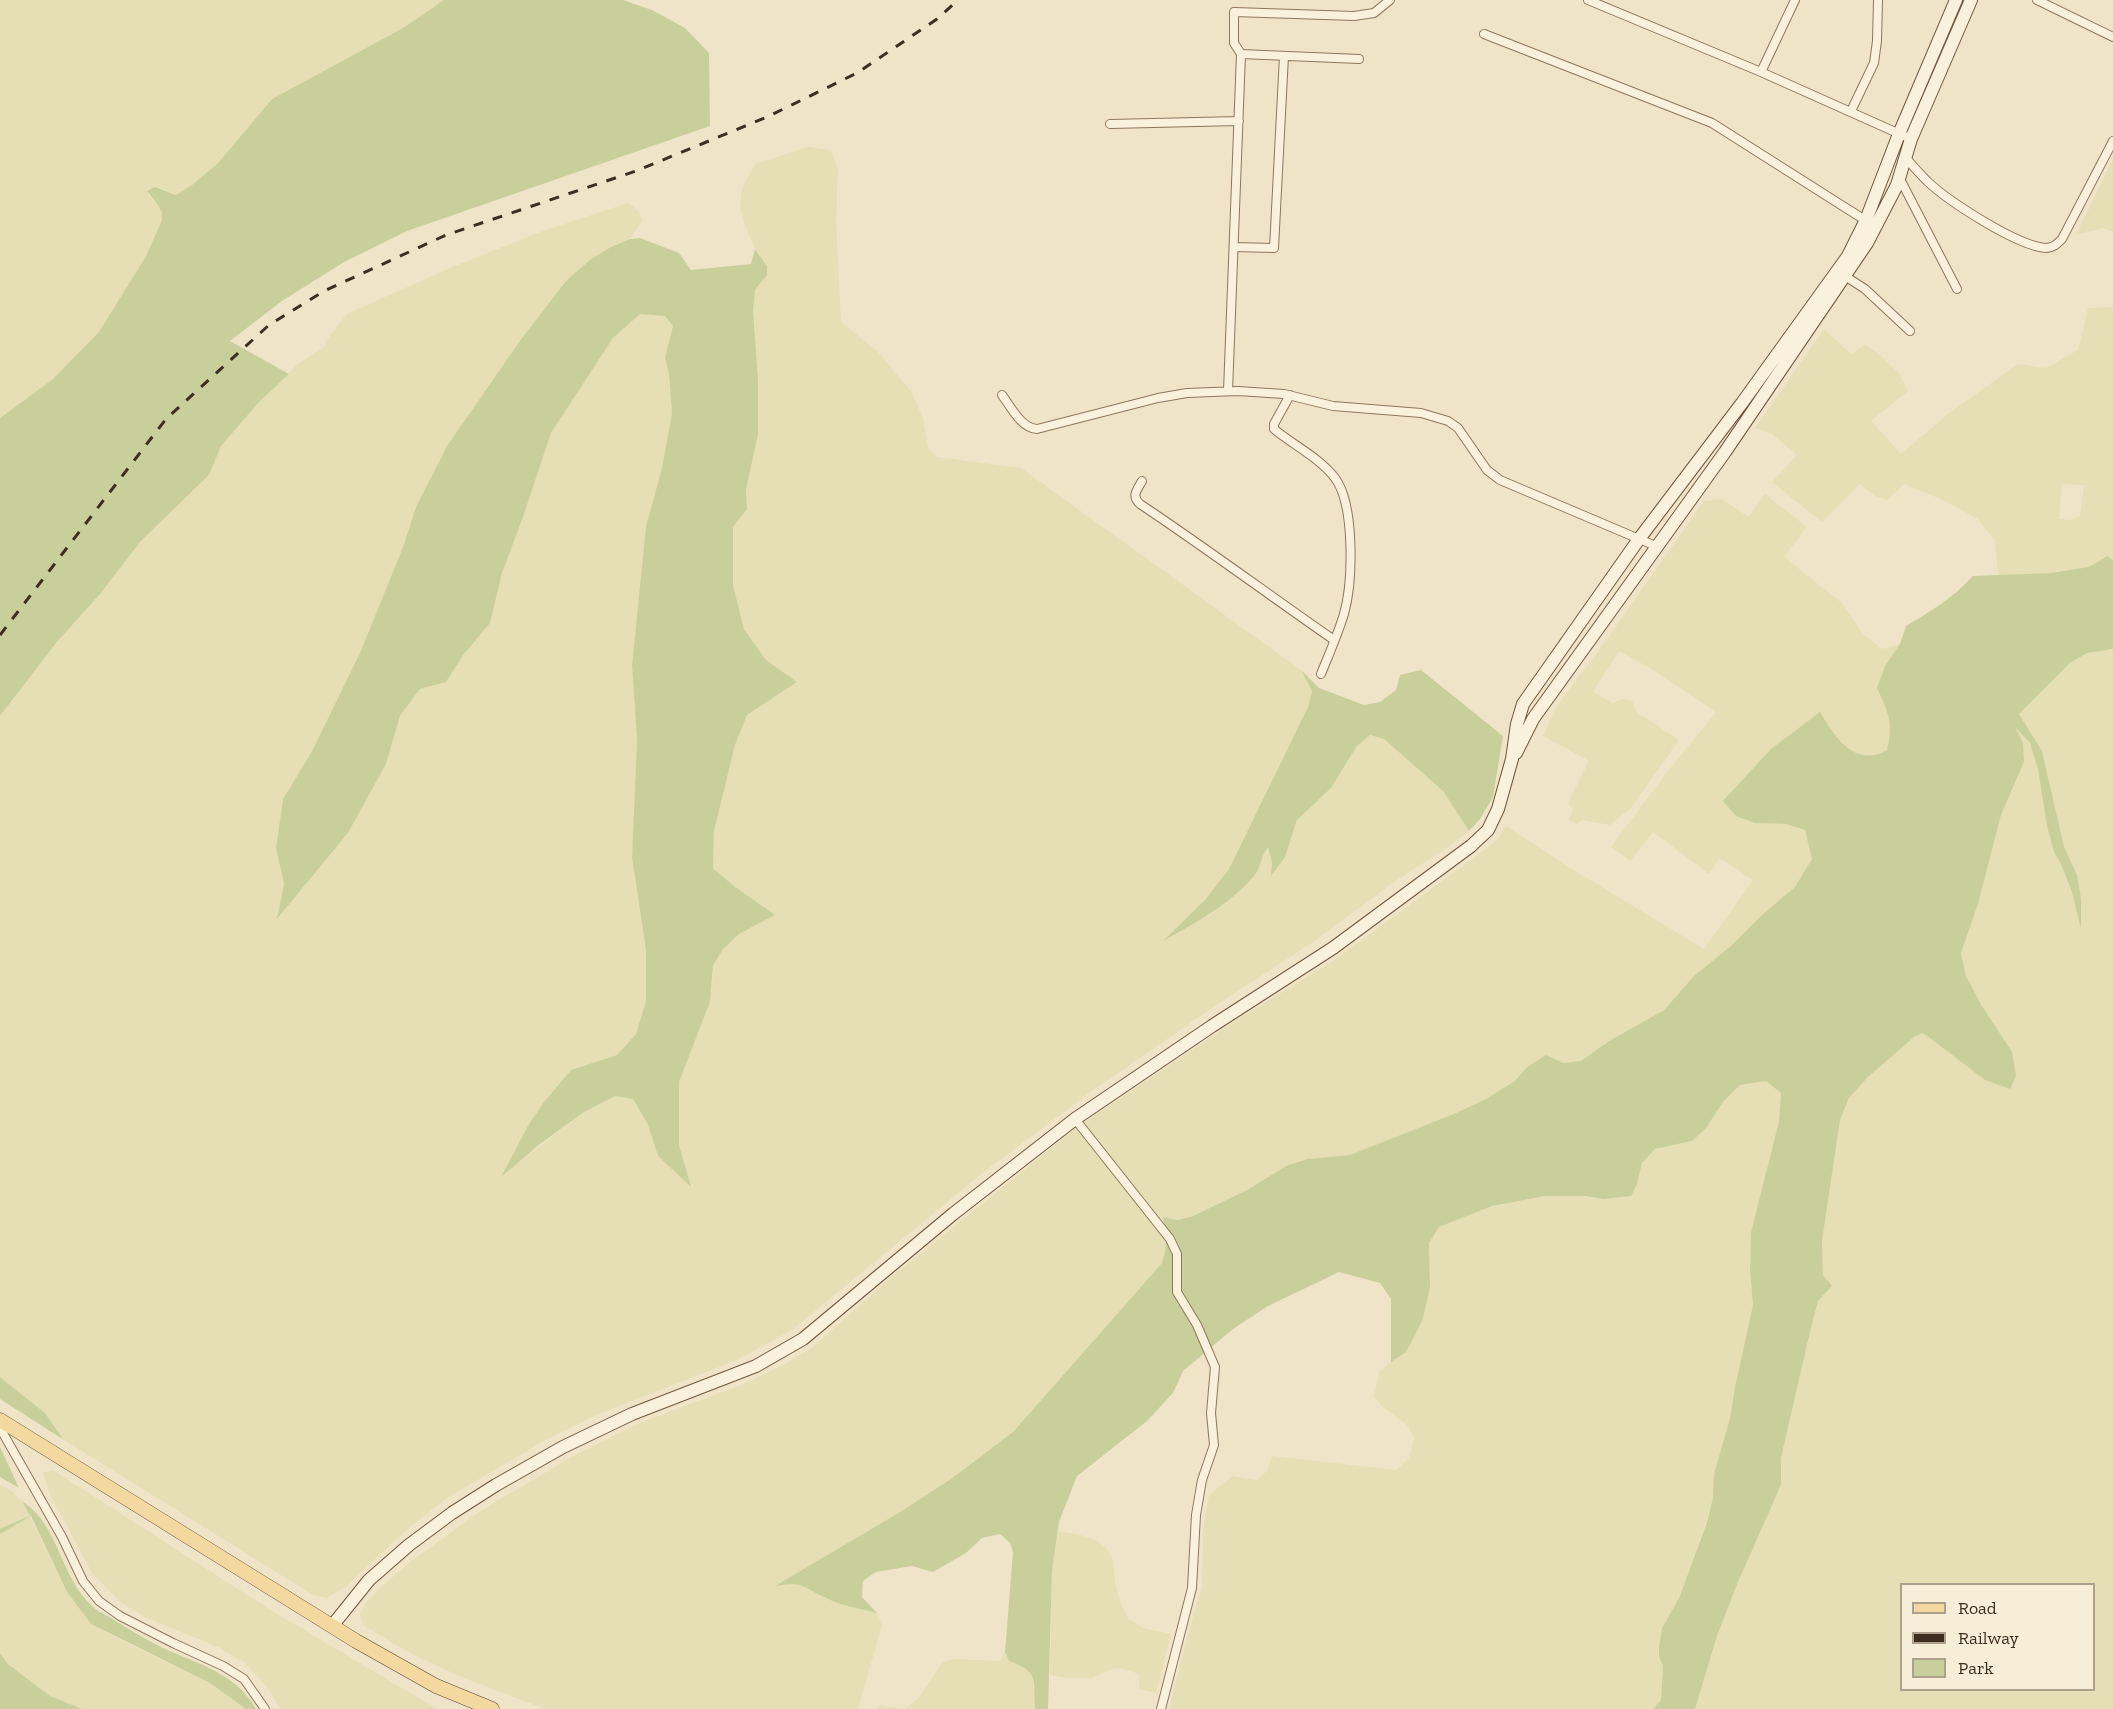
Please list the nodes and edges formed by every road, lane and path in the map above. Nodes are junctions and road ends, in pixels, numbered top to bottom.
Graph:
1 (1390, 0) edge
2 (1588, 0) edge
3 (1795, 0) edge
4 (1878, 0) edge
5 (1956, 0) edge
6 (1971, 0) edge
7 (2037, 0) edge
8 (1484, 34) dead end
9 (2113, 37) edge
10 (1241, 54) junction
11 (1284, 56) junction
12 (1359, 59) dead end
13 (1761, 72) junction
14 (1851, 111) junction
15 (1239, 121) junction
16 (1110, 124) dead end
17 (1905, 136) junction
18 (2113, 141) edge
19 (1905, 157) junction
20 (1899, 177) junction
21 (1871, 224) junction
22 (1234, 247) junction
23 (1845, 276) junction
24 (1957, 289) dead end
25 (1911, 331) dead end
26 (1228, 391) junction
27 (1002, 395) dead end
28 (1290, 395) junction
29 (1142, 481) dead end
30 (1639, 539) junction
31 (1658, 547) junction
32 (1627, 556) junction
33 (1644, 567) junction
34 (1334, 640) junction
35 (1321, 674) dead end
36 (1512, 759) junction
37 (1075, 1119) junction
38 (0, 1420) edge
39 (0, 1428) edge
40 (332, 1626) junction
41 (265, 1709) edge
42 (492, 1709) edge
43 (1161, 1709) edge

1 - 10 street
2 - 13 street
3 - 13 street
4 - 14 street
5 - 17 street
6 - 17 street
7 - 9 street
8 - 21 street
10 - 11 street
10 - 15 street
11 - 12 street
11 - 22 street
13 - 14 street
14 - 17 street
15 - 16 street
15 - 22 street
17 - 19 street
17 - 21 street
18 - 19 street
19 - 20 street
20 - 21 street
20 - 24 street
21 - 23 street
21 - 30 street
22 - 26 street
23 - 25 street
23 - 31 street
26 - 27 street
26 - 28 street
28 - 30 street
28 - 34 street
29 - 34 street
30 - 31 street
30 - 32 street
31 - 33 street
32 - 33 street
32 - 36 street
33 - 36 street
34 - 35 street
36 - 37 street
37 - 40 street
37 - 43 street
38 - 40 main road
39 - 41 street
40 - 42 main road

